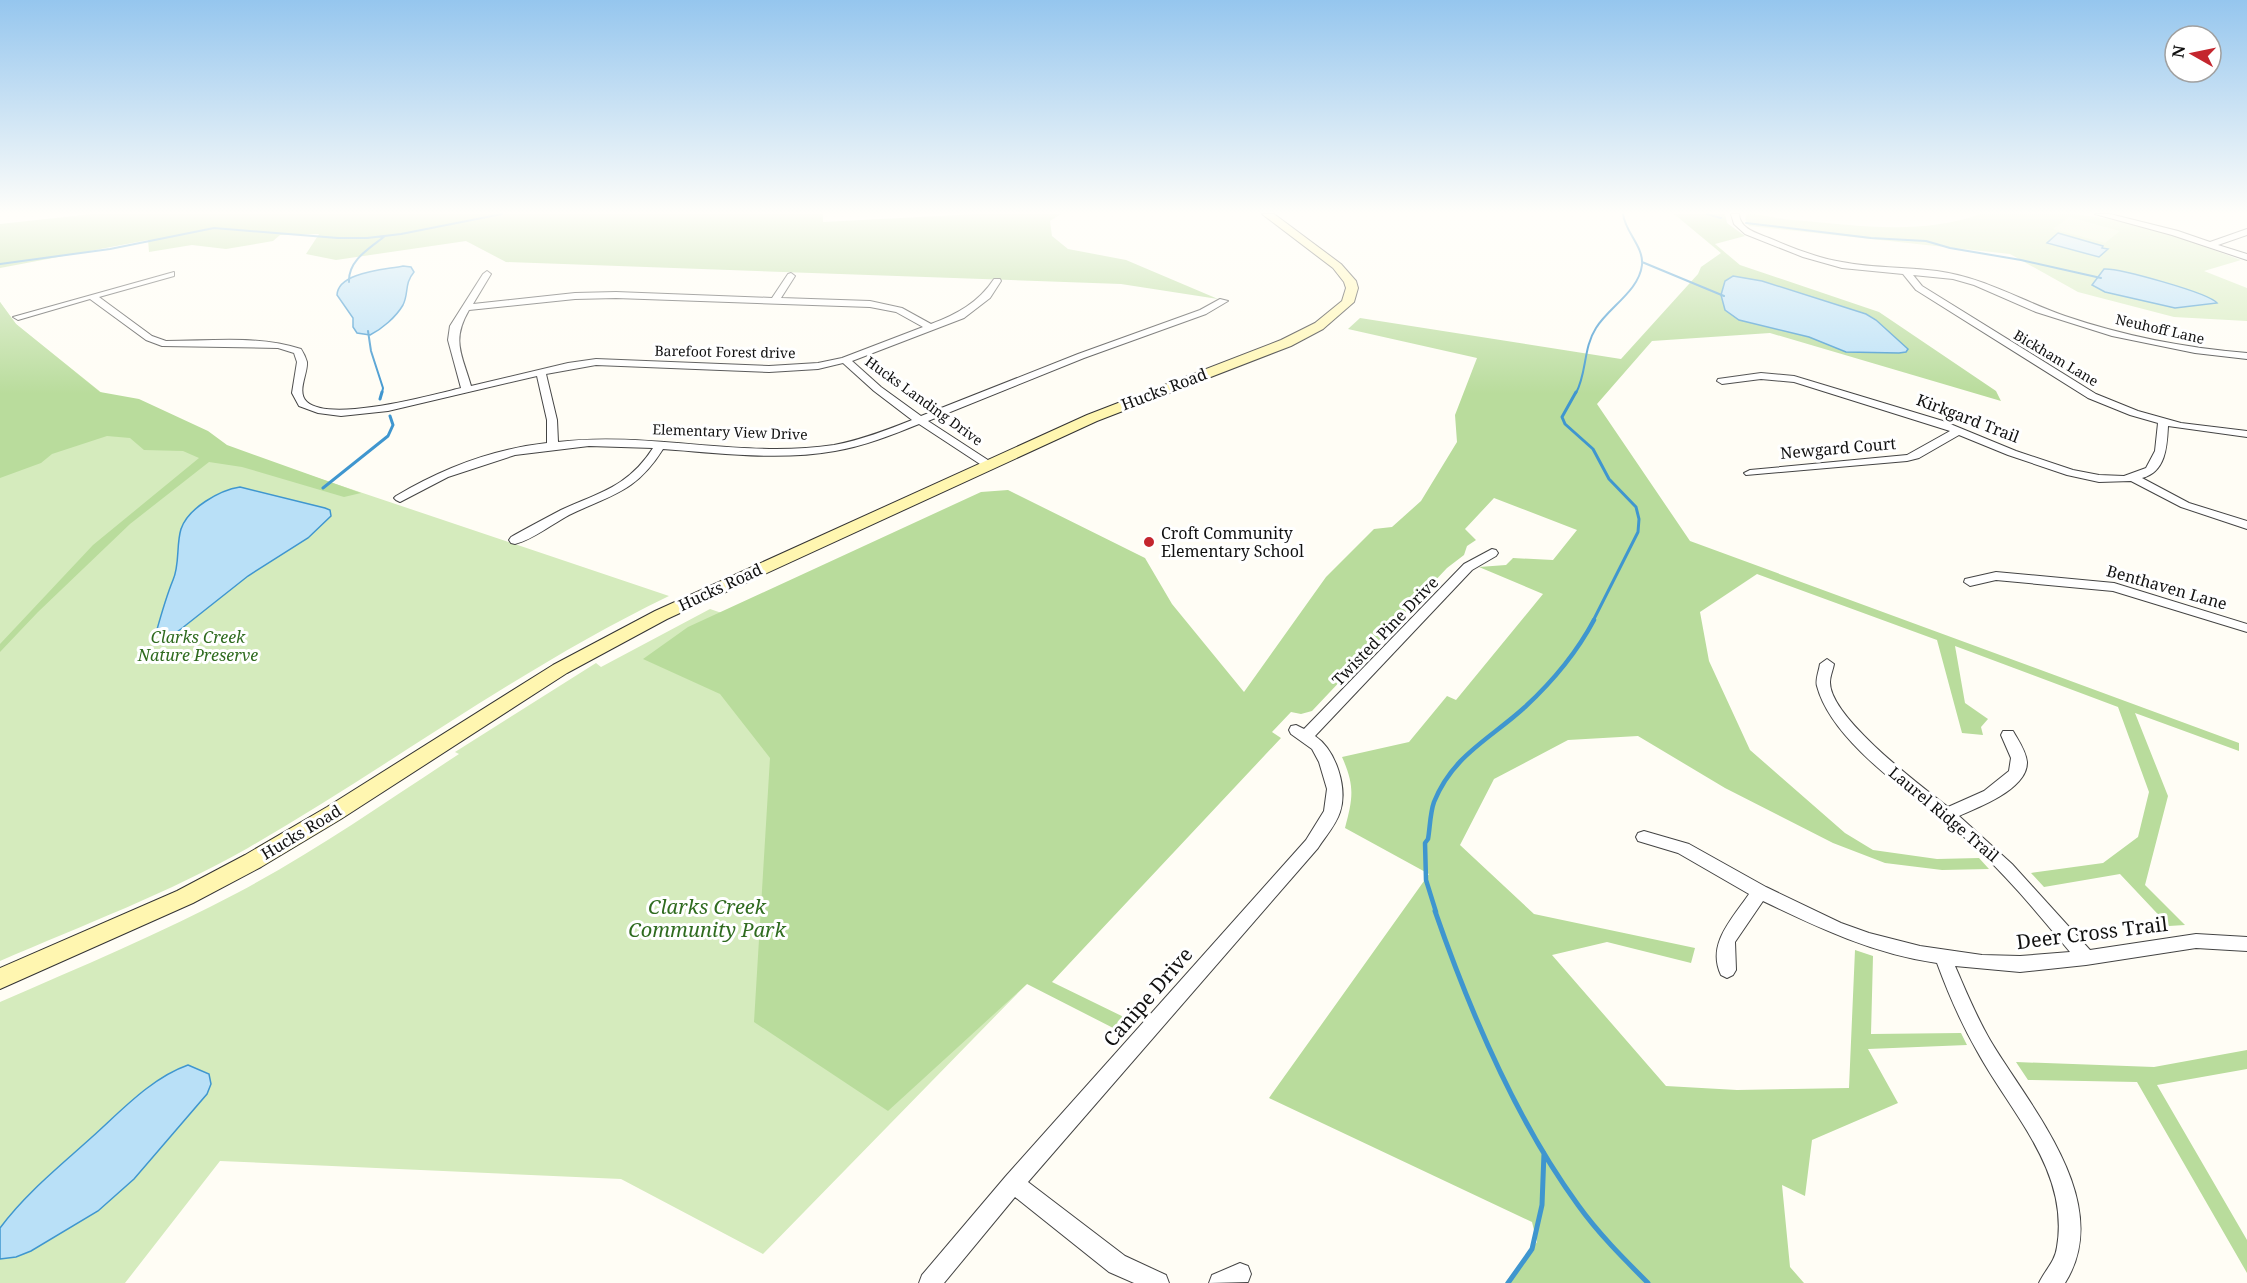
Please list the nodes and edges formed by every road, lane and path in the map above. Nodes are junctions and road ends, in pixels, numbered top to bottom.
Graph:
1 (171, 274) dead end
2 (487, 274) dead end
3 (1345, 274) edge
4 (1907, 274) edge
5 (1925, 274) edge
6 (791, 276) dead end
7 (997, 281) dead end
8 (93, 297) junction
9 (774, 301) junction
10 (1223, 301) dead end
11 (466, 308) junction
12 (18, 317) dead end
13 (931, 328) junction
14 (2247, 356) edge
15 (844, 360) junction
16 (541, 373) junction
17 (1722, 381) dead end
18 (467, 390) junction
19 (921, 420) junction
20 (2163, 422) junction
21 (1958, 431) junction
22 (2247, 434) edge
23 (553, 445) junction
24 (660, 446) junction
25 (987, 464) junction
26 (1750, 473) dead end
27 (2134, 478) junction
28 (400, 498) dead end
29 (2247, 525) edge
30 (514, 540) dead end
31 (1492, 553) dead end
32 (1970, 582) dead end
33 (2247, 628) edge
34 (1827, 664) dead end
35 (1301, 733) joint
36 (2008, 735) dead end
37 (1948, 814) junction
38 (1644, 837) dead end
39 (1760, 892) junction
40 (2247, 944) edge
41 (1943, 957) junction
42 (2086, 958) junction
43 (1727, 970) dead end
44 (0, 979) edge
45 (1013, 1183) junction
46 (1240, 1274) dead end
47 (930, 1283) edge
48 (1158, 1283) edge
49 (1220, 1283) edge
50 (2050, 1283) edge

1 - 8 street
2 - 11 street
3 - 25 main road, Hucks Road
4 - 20 street, Bickham Lane
5 - 14 street, Neuhoff Lane
6 - 9 street
7 - 13 street, Barefoot Forest drive
8 - 12 street
8 - 18 street
9 - 11 street
9 - 13 street
10 - 19 street, Elementary View Drive
11 - 18 street
13 - 15 street, Barefoot Forest drive
15 - 16 street, Barefoot Forest drive
15 - 19 street, Hucks Landing Drive
16 - 18 street, Barefoot Forest drive
16 - 23 street
17 - 21 street, Kirkgard Trail
19 - 24 street, Elementary View Drive
19 - 25 street, Hucks Landing Drive
20 - 22 street, Bickham Lane
20 - 27 street
21 - 26 street, Newgard Court
21 - 27 street, Kirkgard Trail
23 - 24 street, Elementary View Drive
23 - 28 street, Elementary View Drive
24 - 30 street
25 - 44 main road, Hucks Road
27 - 29 street
31 - 35 street, Twisted Pine Drive
32 - 33 street, Benthaven Lane
34 - 37 street, Laurel Ridge Trail
35 - 45 street, Canipe Drive
36 - 37 street
37 - 42 street, Laurel Ridge Trail
38 - 39 street, Deer Cross Trail
39 - 41 street, Deer Cross Trail
39 - 43 street
40 - 42 street, Deer Cross Trail
41 - 42 street, Deer Cross Trail
41 - 50 street
45 - 47 street, Canipe Drive
45 - 48 street
46 - 49 street

